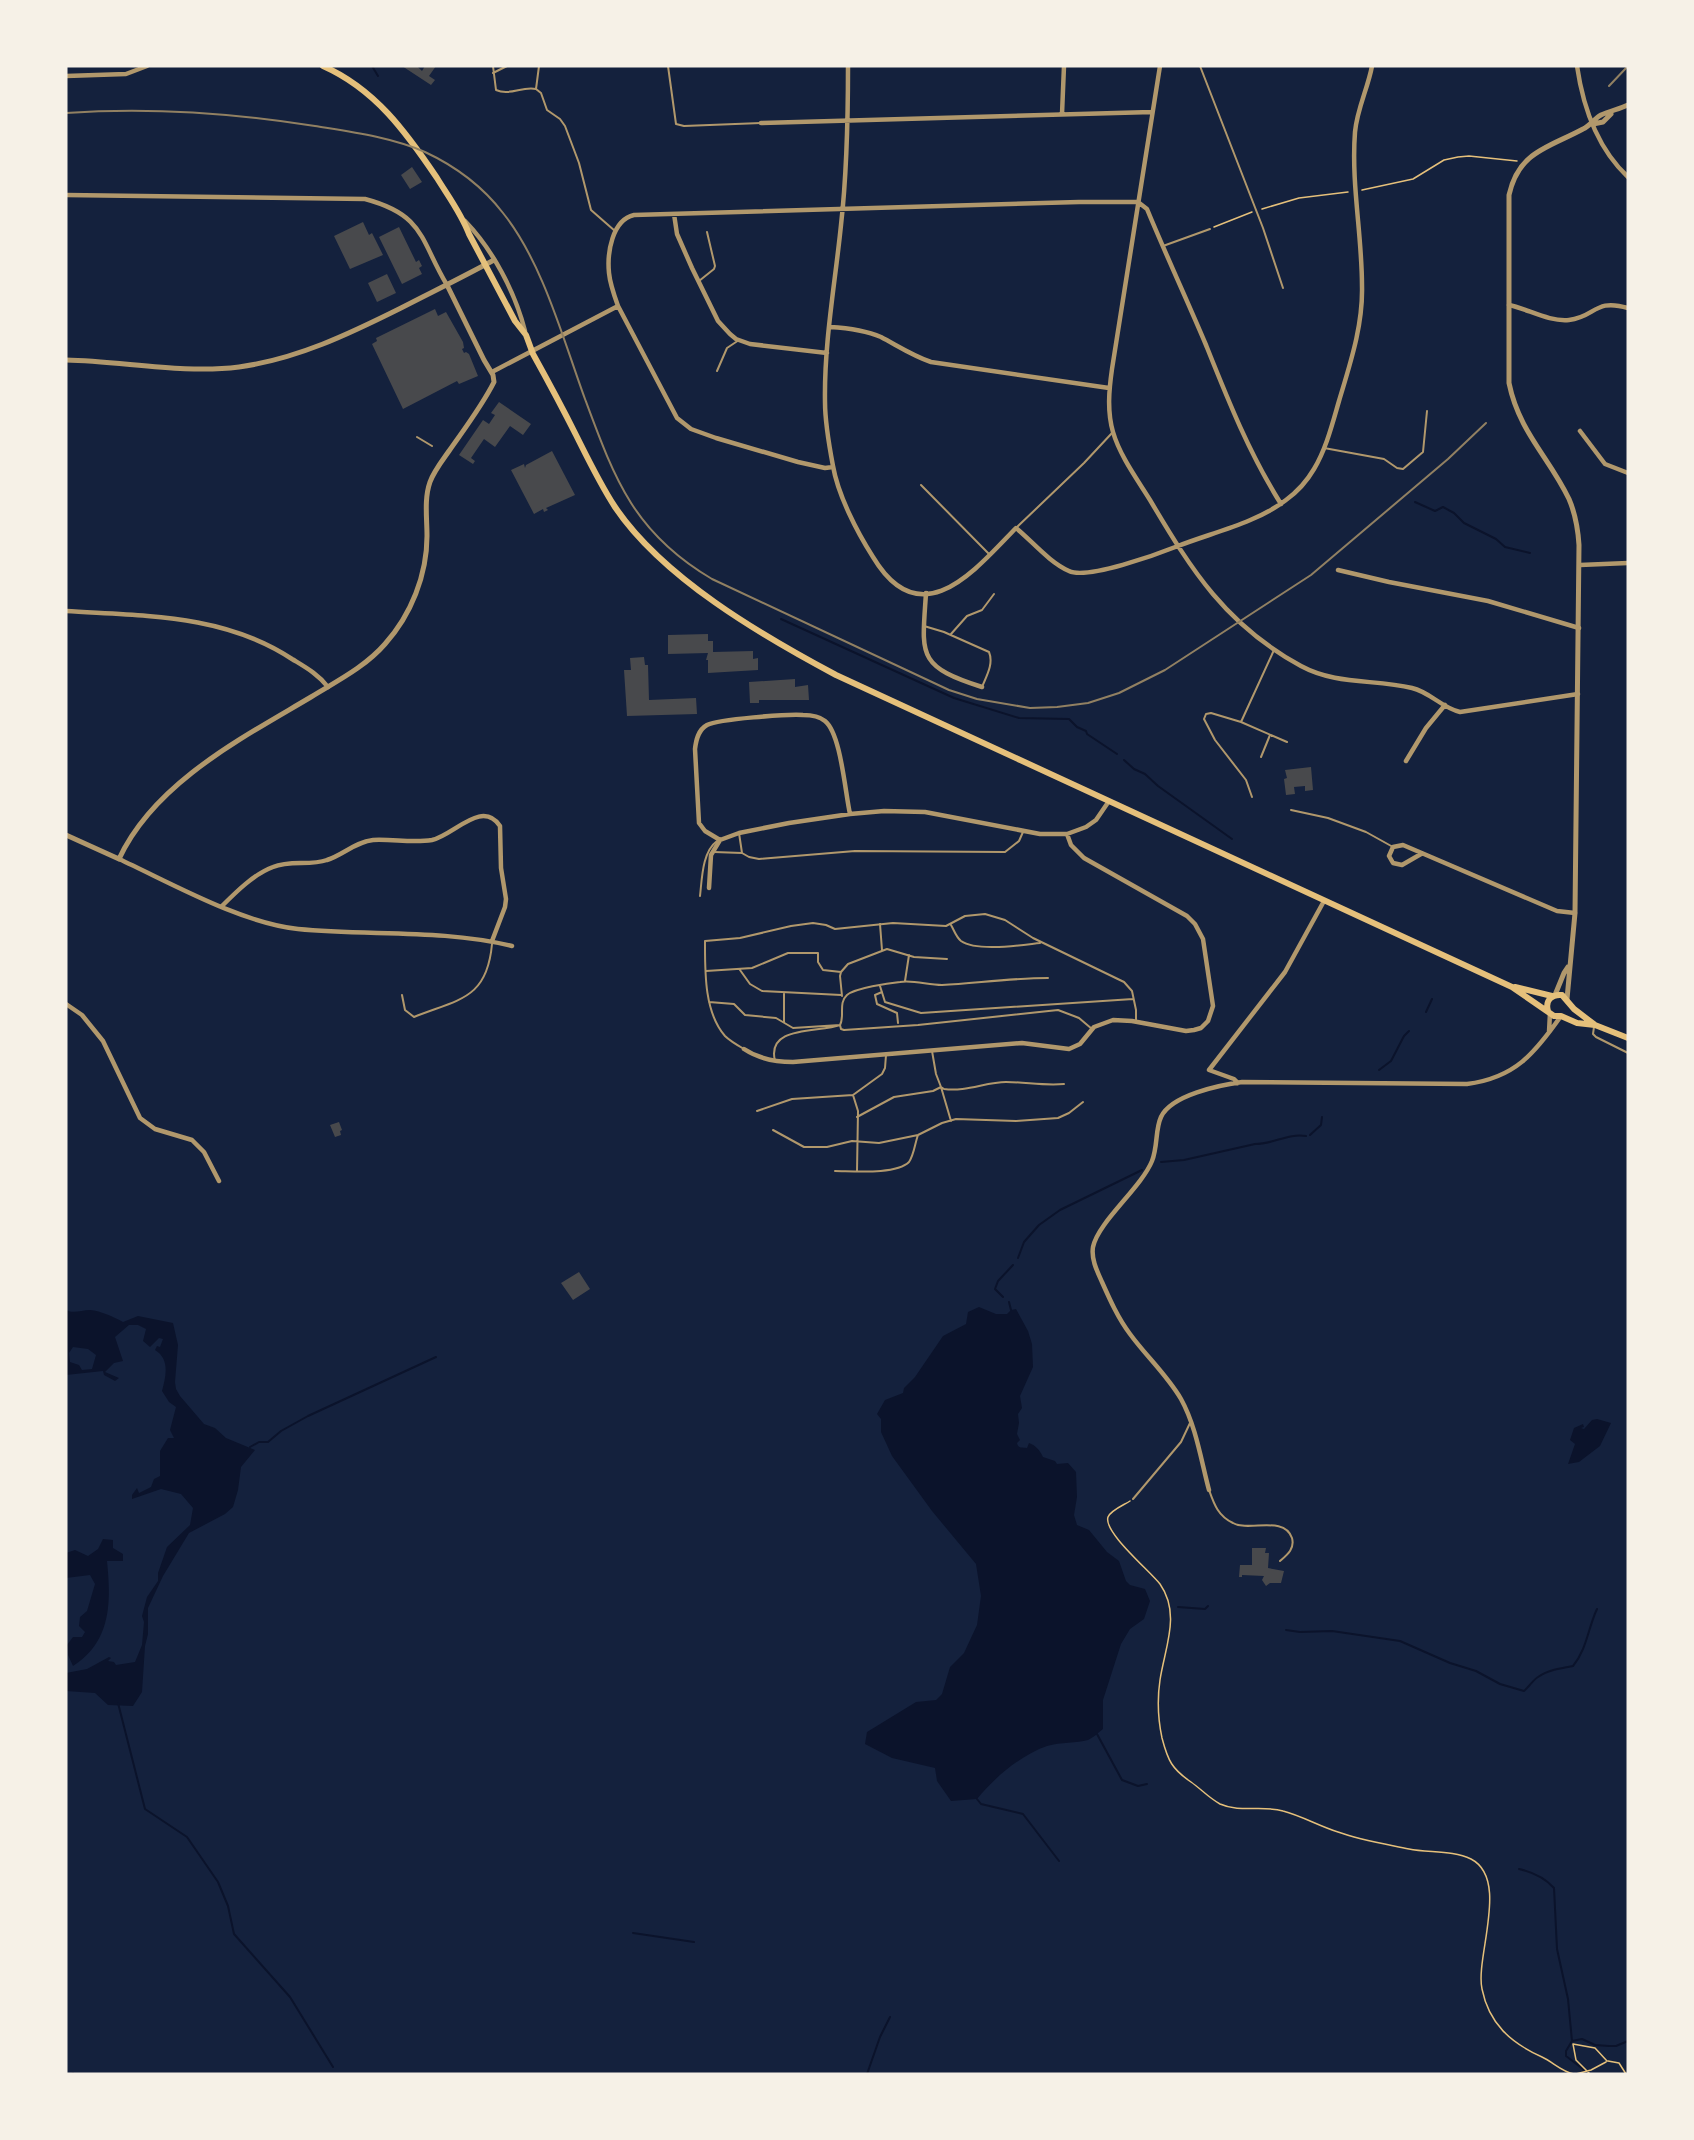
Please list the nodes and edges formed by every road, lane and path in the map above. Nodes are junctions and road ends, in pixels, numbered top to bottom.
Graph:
1 (147, 66) edge
2 (323, 66) edge
3 (493, 66) edge
4 (507, 66) edge
5 (538, 66) edge
6 (668, 66) edge
7 (849, 66) edge
8 (1064, 66) edge
9 (1160, 66) edge
10 (1200, 66) edge
11 (1372, 66) edge
12 (1577, 66) edge
13 (494, 73) junction
14 (66, 76) edge
15 (536, 89) junction
16 (1628, 105) edge
17 (1152, 112) junction
18 (1062, 114) junction
19 (848, 120) junction
20 (761, 123) joint
21 (1593, 124) junction
22 (1524, 162) junction
23 (1628, 177) edge
24 (1355, 191) junction
25 (66, 195) edge
26 (1138, 202) junction
27 (843, 209) junction
28 (1256, 211) junction
29 (674, 214) junction
30 (463, 219) junction
31 (1210, 229) joint
32 (615, 232) junction
33 (707, 232) dead end
34 (1163, 246) junction
35 (494, 260) junction
36 (485, 265) junction
37 (699, 281) junction
38 (447, 285) junction
39 (1283, 288) dead end
40 (1509, 304) junction
41 (618, 306) junction
42 (1628, 308) edge
43 (830, 327) junction
44 (526, 335) junction
45 (739, 340) junction
46 (827, 353) junction
47 (66, 360) edge
48 (492, 372) junction
49 (717, 372) dead end
50 (1109, 388) junction
51 (1427, 411) dead end
52 (1580, 431) dead end
53 (1113, 432) junction
54 (417, 437) dead end
55 (432, 446) dead end
56 (1324, 448) junction
57 (833, 467) junction
58 (1628, 473) edge
59 (921, 485) dead end
60 (1281, 504) junction
61 (1016, 528) junction
62 (1178, 547) junction
63 (879, 553) dead end
64 (990, 555) junction
65 (873, 558) junction
66 (1628, 563) edge
67 (1580, 565) junction
68 (1338, 570) dead end
69 (926, 593) junction
70 (994, 594) dead end
71 (66, 611) edge
72 (923, 625) junction
73 (1579, 628) junction
74 (951, 634) junction
75 (1274, 650) junction
76 (328, 687) junction
77 (982, 687) joint
78 (1578, 694) junction
79 (1445, 705) junction
80 (1241, 722) junction
81 (1270, 735) junction
82 (1287, 742) dead end
83 (1261, 757) dead end
84 (1406, 761) dead end
85 (1252, 796) dead end
86 (1109, 801) junction
87 (1291, 810) dead end
88 (850, 814) junction
89 (1024, 830) junction
90 (739, 833) junction
91 (1067, 834) junction
92 (66, 835) edge
93 (720, 840) junction
94 (1393, 847) junction
95 (714, 852) junction
96 (742, 853) junction
97 (1421, 854) junction
98 (119, 859) junction
99 (709, 888) dead end
100 (700, 896) dead end
101 (1324, 901) junction
102 (222, 906) junction
103 (1575, 913) junction
104 (880, 924) junction
105 (951, 925) junction
106 (492, 941) junction
107 (1041, 942) junction
108 (512, 946) dead end
109 (882, 950) junction
110 (909, 955) junction
111 (947, 959) dead end
112 (1569, 965) junction
113 (740, 970) junction
114 (706, 971) junction
115 (841, 972) junction
116 (1048, 978) dead end
117 (905, 981) junction
118 (880, 986) junction
119 (1512, 987) junction
120 (882, 992) junction
121 (784, 993) junction
122 (402, 995) dead end
123 (844, 995) junction
124 (1554, 996) junction
125 (1134, 999) junction
126 (1567, 1000) junction
127 (710, 1002) junction
128 (66, 1004) edge
129 (1549, 1012) junction
130 (1561, 1016) junction
131 (784, 1022) junction
132 (1136, 1022) junction
133 (898, 1023) dead end
134 (840, 1025) junction
135 (1595, 1025) junction
136 (1092, 1029) junction
137 (1549, 1032) junction
138 (1628, 1038) edge
139 (744, 1049) joint
140 (932, 1051) junction
141 (1628, 1053) edge
142 (886, 1055) junction
143 (775, 1061) junction
144 (1238, 1083) junction
145 (1064, 1084) dead end
146 (941, 1087) junction
147 (853, 1095) junction
148 (1083, 1102) dead end
149 (757, 1111) dead end
150 (857, 1117) junction
151 (951, 1121) junction
152 (773, 1130) dead end
153 (918, 1135) junction
154 (857, 1142) junction
155 (835, 1171) dead end
156 (857, 1171) junction
157 (219, 1180) dead end
158 (1190, 1423) junction
159 (1209, 1490) joint
160 (1132, 1499) joint
161 (1280, 1561) dead end
162 (1607, 2061) junction
163 (1575, 2074) edge
164 (1590, 2074) edge
165 (1626, 2074) edge

1 - 14 street
2 - 30 main road
3 - 13 lane
4 - 13 lane
5 - 15 lane
6 - 20 lane
7 - 19 street
8 - 18 street
9 - 17 street
10 - 28 lane
11 - 24 street
12 - 21 street
13 - 15 lane
15 - 32 lane
16 - 21 street
17 - 18 street
17 - 26 street
18 - 19 street
19 - 20 street
19 - 27 street
21 - 22 street
21 - 23 street
22 - 24 path
22 - 40 street
24 - 28 path
24 - 56 street
25 - 38 street
26 - 27 street
26 - 34 street
26 - 50 street
27 - 29 street
27 - 43 street
28 - 31 path
28 - 39 lane
29 - 32 street
29 - 37 street
30 - 35 street
30 - 36 main road
31 - 34 lane
32 - 41 street
33 - 37 lane
34 - 60 street
35 - 36 street
35 - 44 street
36 - 38 street
36 - 44 main road
37 - 45 street
38 - 47 street
38 - 48 street
40 - 42 street
40 - 67 street
41 - 48 street
41 - 57 street
43 - 46 street
43 - 50 street
44 - 86 main road
45 - 46 street
45 - 49 lane
46 - 57 street
48 - 76 street
50 - 53 street
51 - 56 lane
52 - 58 street
53 - 61 lane
53 - 62 street
54 - 55 lane
56 - 60 street
57 - 65 street
59 - 64 lane
60 - 62 street
61 - 62 street
61 - 64 street
62 - 75 street
63 - 65 street
64 - 69 street
65 - 69 street
66 - 67 street
67 - 73 street
68 - 73 street
69 - 72 street
70 - 74 lane
71 - 76 street
72 - 74 lane
72 - 77 street
73 - 78 street
74 - 77 lane
75 - 79 street
75 - 80 lane
76 - 98 street
78 - 79 street
78 - 103 street
79 - 84 street
80 - 81 lane
80 - 85 lane
81 - 82 lane
81 - 83 lane
86 - 91 street
86 - 101 main road
87 - 94 lane
88 - 89 street
88 - 90 street
88 - 93 street
89 - 91 street
89 - 96 lane
90 - 93 street
90 - 96 lane
91 - 132 street
92 - 98 street
93 - 95 street
93 - 100 lane
94 - 97 street
94 - 97 street
95 - 96 lane
95 - 99 street
97 - 103 street
98 - 102 street
101 - 119 main road
101 - 144 street
102 - 106 street
102 - 106 street
103 - 112 street
104 - 105 lane
104 - 109 lane
104 - 114 lane
105 - 107 lane
105 - 107 lane
106 - 108 street
106 - 122 lane
107 - 125 lane
109 - 110 lane
109 - 115 lane
110 - 111 lane
110 - 117 lane
112 - 124 street
112 - 126 street
113 - 114 lane
113 - 115 lane
113 - 121 lane
114 - 127 lane
115 - 123 lane
116 - 117 lane
117 - 118 lane
118 - 120 lane
118 - 123 lane
119 - 124 main road
119 - 129 main road
120 - 125 lane
120 - 133 lane
121 - 123 lane
121 - 131 lane
123 - 134 lane
124 - 126 main road
124 - 129 main road
125 - 132 lane
126 - 130 main road
126 - 135 main road
127 - 131 lane
127 - 139 lane
128 - 157 street
129 - 130 main road
129 - 137 street
130 - 135 main road
130 - 137 street
131 - 134 lane
132 - 136 street
134 - 136 lane
134 - 143 lane
135 - 138 main road
135 - 141 lane
136 - 140 street
137 - 144 street
139 - 143 street
140 - 142 street
140 - 146 lane
142 - 143 street
142 - 147 lane
144 - 158 street
145 - 146 lane
146 - 150 lane
146 - 151 lane
147 - 149 lane
147 - 150 lane
148 - 151 lane
150 - 154 lane
151 - 153 lane
152 - 154 lane
153 - 154 lane
153 - 156 lane
154 - 156 lane
155 - 156 lane
158 - 159 street
158 - 160 lane
159 - 161 lane
160 - 163 path
162 - 163 path
162 - 164 path
162 - 165 path

